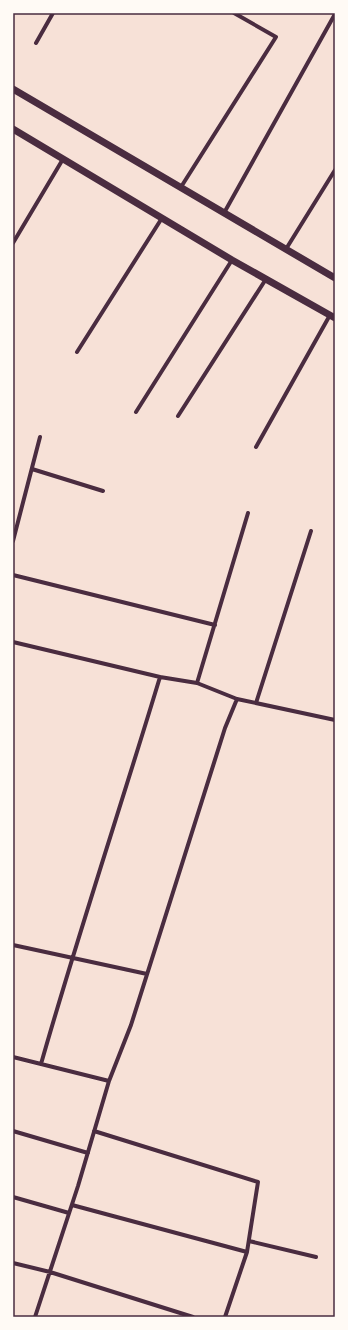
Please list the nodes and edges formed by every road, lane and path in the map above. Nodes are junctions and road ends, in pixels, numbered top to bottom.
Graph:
1 (53, 13) edge
2 (234, 13) edge
3 (335, 14) edge
4 (36, 43) dead end
5 (13, 89) edge
6 (13, 129) edge
7 (63, 159) junction
8 (335, 170) edge
9 (181, 187) junction
10 (224, 213) junction
11 (162, 218) junction
12 (13, 243) edge
13 (286, 249) junction
14 (232, 260) junction
15 (335, 278) edge
16 (266, 279) junction
17 (333, 316) edge
18 (77, 352) dead end
19 (136, 412) dead end
20 (178, 416) dead end
21 (40, 437) dead end
22 (256, 447) dead end
23 (32, 469) junction
24 (103, 491) dead end
25 (248, 513) dead end
26 (311, 531) dead end
27 (13, 541) edge
28 (13, 576) edge
29 (214, 625) junction
30 (13, 642) edge
31 (160, 677) junction
32 (197, 683) junction
33 (237, 699) junction
34 (256, 703) junction
35 (335, 720) edge
36 (13, 945) edge
37 (71, 958) junction
38 (147, 974) junction
39 (13, 1057) edge
40 (41, 1064) junction
41 (109, 1081) junction
42 (13, 1131) edge
43 (94, 1131) junction
44 (88, 1153) junction
45 (13, 1197) edge
46 (72, 1205) junction
47 (69, 1213) junction
48 (249, 1241) junction
49 (247, 1252) junction
50 (316, 1257) dead end
51 (13, 1263) edge
52 (50, 1272) junction
53 (35, 1317) edge
54 (193, 1317) edge
55 (225, 1317) edge

1 - 4 street
2 - 9 street
3 - 10 street
5 - 9 street
6 - 7 street
7 - 11 street
7 - 12 street
8 - 13 street
9 - 10 street
10 - 13 street
11 - 14 street
11 - 18 street
13 - 15 street
14 - 16 street
14 - 19 street
16 - 17 street
16 - 20 street
17 - 22 street
21 - 23 street
23 - 24 street
23 - 27 street
25 - 29 street
26 - 34 street
28 - 29 street
29 - 32 street
30 - 31 street
31 - 32 street
31 - 37 street
32 - 33 street
33 - 34 street
33 - 38 street
34 - 35 street
36 - 37 street
37 - 38 street
37 - 40 street
38 - 41 street
39 - 40 street
40 - 41 street
41 - 43 street
42 - 44 street
43 - 44 street
43 - 48 street
44 - 46 street
45 - 47 street
46 - 47 street
46 - 49 street
47 - 52 street
48 - 49 street
48 - 50 street
49 - 55 street
51 - 52 street
52 - 53 street
52 - 54 street

